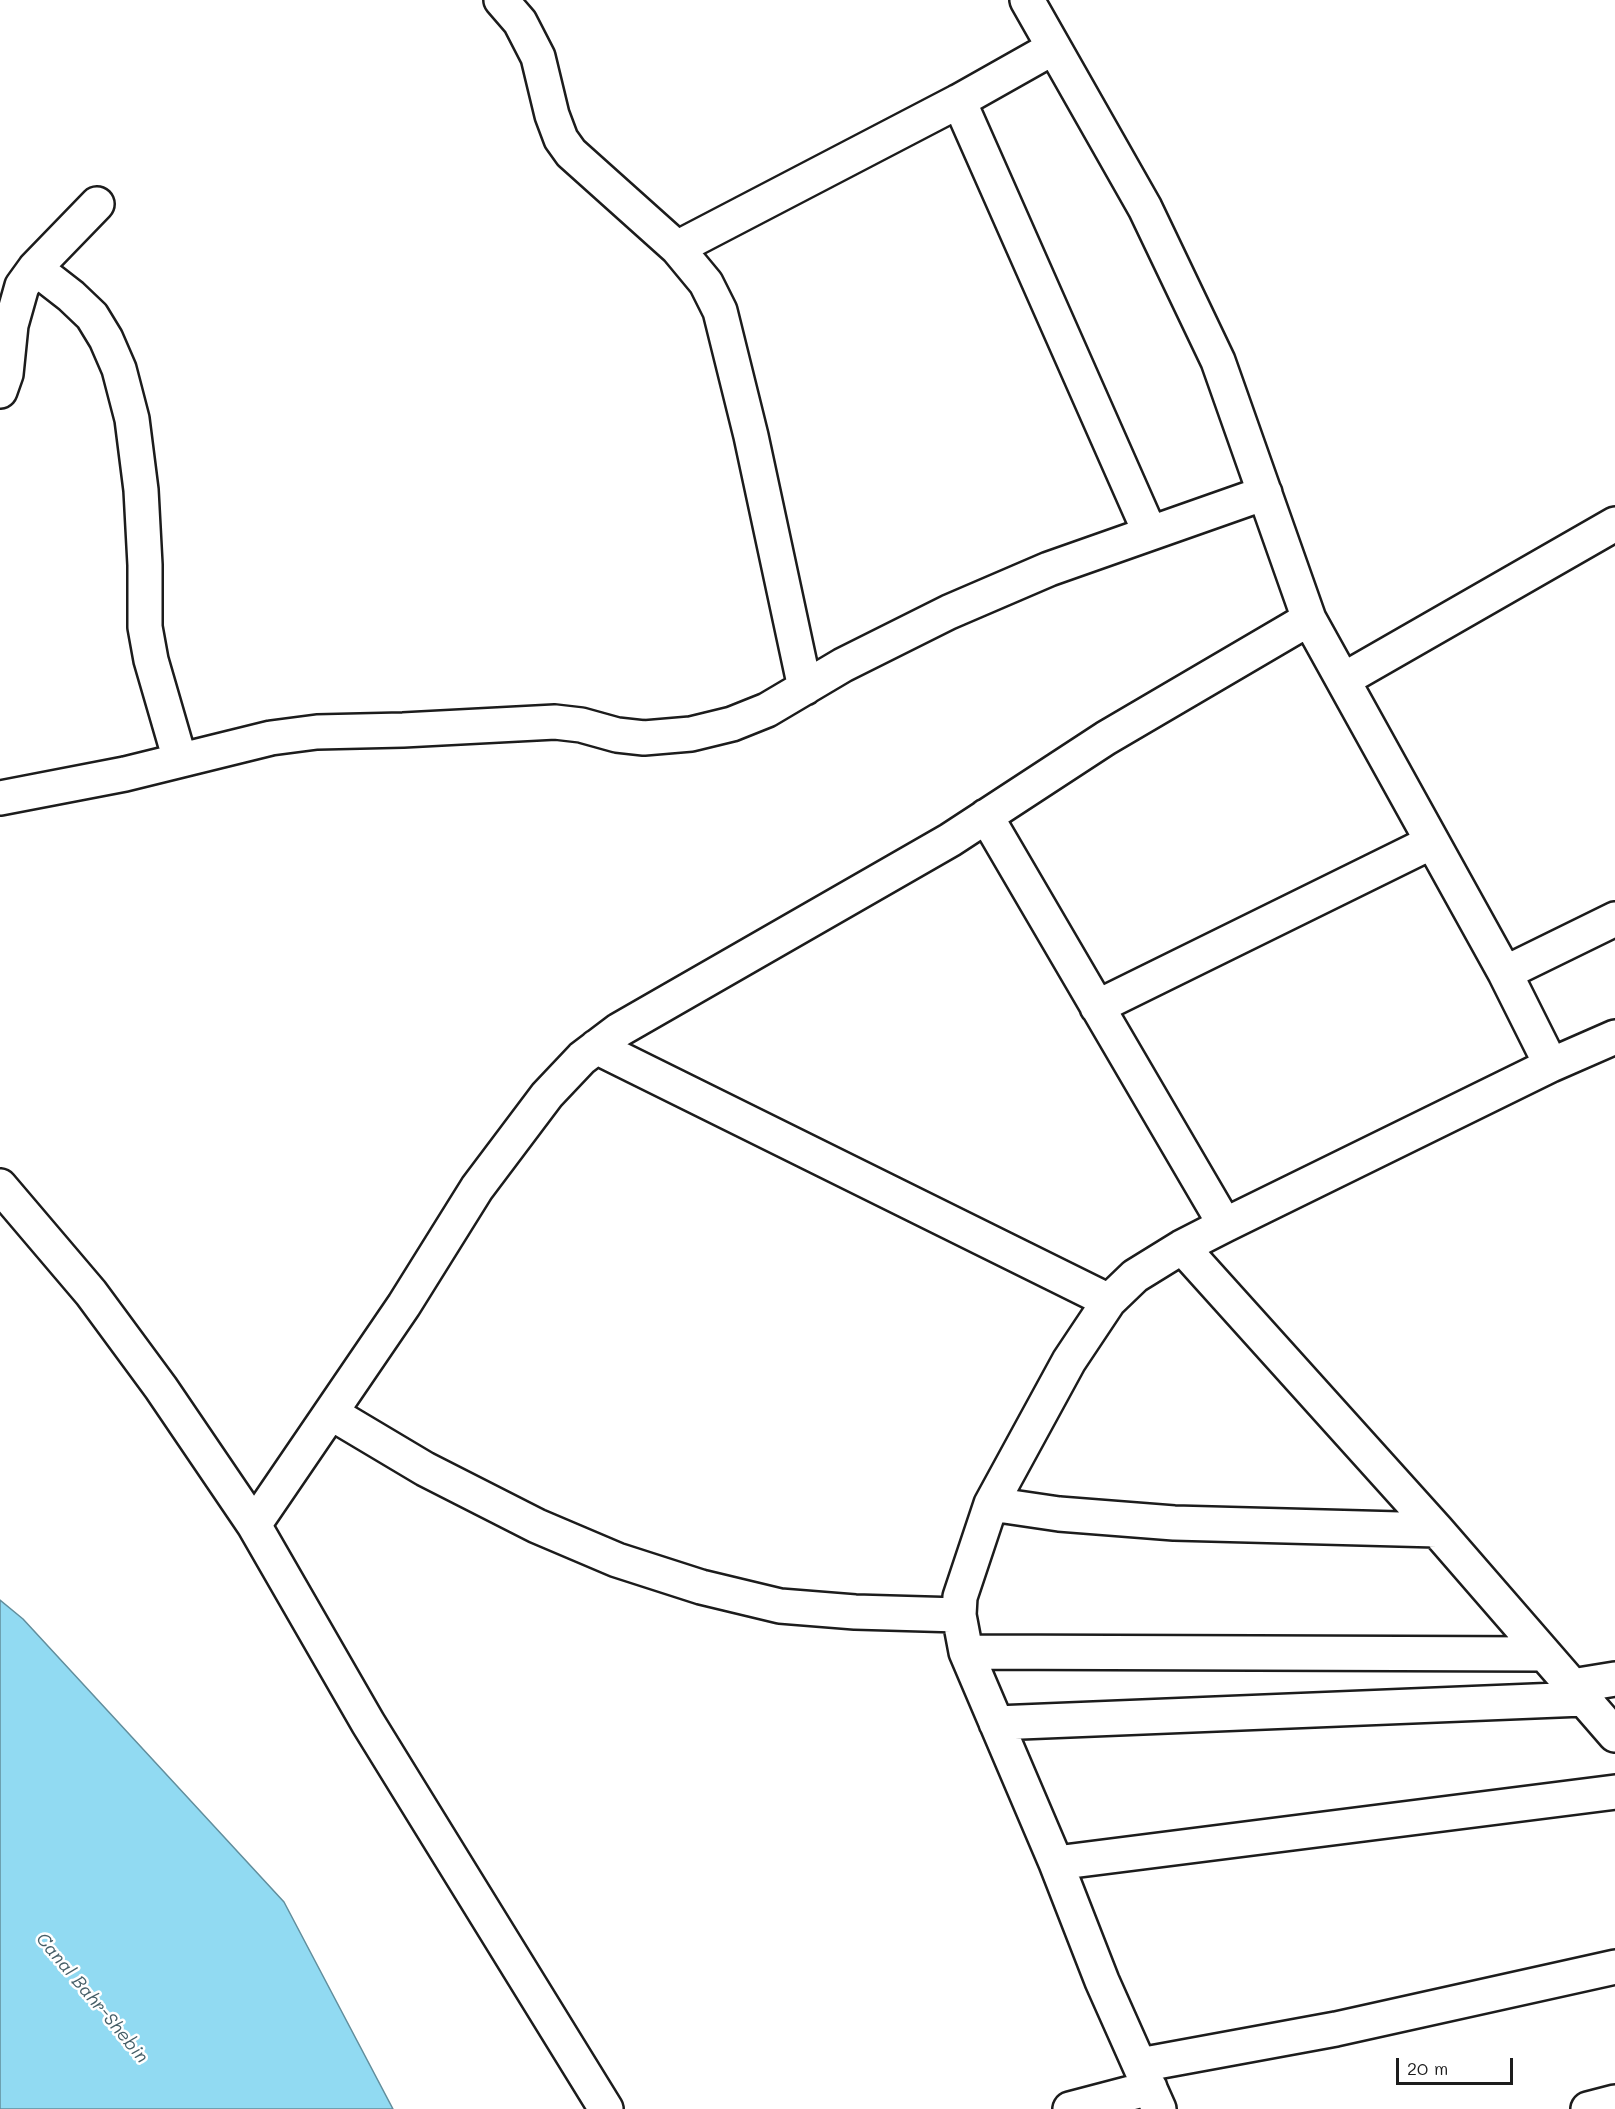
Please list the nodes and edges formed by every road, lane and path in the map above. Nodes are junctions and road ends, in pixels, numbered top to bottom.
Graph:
1 (501, 0) edge
2 (1027, 0) edge
3 (1053, 48) junction
4 (959, 101) junction
5 (97, 204) dead end
6 (677, 248) junction
7 (35, 268) junction
8 (0, 390) edge
9 (1264, 493) junction
10 (1615, 524) edge
11 (1150, 533) junction
12 (1309, 619) junction
13 (1343, 680) junction
14 (805, 688) junction
15 (180, 760) junction
16 (0, 798) edge
17 (986, 816) junction
18 (1432, 842) junction
19 (1615, 919) edge
20 (1505, 973) junction
21 (1097, 1007) junction
22 (1615, 1037) edge
23 (597, 1047) junction
24 (1551, 1065) junction
25 (0, 1186) edge
26 (1225, 1225) junction
27 (1182, 1247) junction
28 (1109, 1301) junction
29 (331, 1413) junction
30 (991, 1504) junction
31 (254, 1525) junction
32 (1437, 1530) junction
33 (959, 1615) junction
34 (966, 1652) junction
35 (1544, 1654) junction
36 (1615, 1679) edge
37 (1577, 1692) junction
38 (996, 1722) junction
39 (1615, 1735) edge
40 (1615, 1792) edge
41 (1056, 1863) junction
42 (1615, 1967) edge
43 (1150, 2088) edge
44 (1615, 2102) edge
45 (606, 2109) edge
46 (1070, 2109) edge
47 (1588, 2109) edge

1 - 6 street
2 - 3 street
3 - 4 street
3 - 9 street
4 - 6 street
4 - 11 street
5 - 7 street
6 - 14 street
7 - 8 street
7 - 15 street
9 - 11 street
9 - 12 street
10 - 13 street
11 - 14 street
12 - 13 street
12 - 17 street
13 - 18 street
14 - 15 street
15 - 16 street
17 - 21 street
17 - 23 street
18 - 20 street
18 - 21 street
19 - 20 street
20 - 24 street
21 - 26 street
22 - 24 street
23 - 28 street
23 - 29 street
24 - 26 street
25 - 31 street
26 - 27 street
27 - 28 street
27 - 32 street
28 - 30 street
29 - 31 street
29 - 33 street
30 - 32 street
30 - 33 street
31 - 45 street
32 - 35 street
33 - 34 street
34 - 35 street
34 - 38 street
35 - 37 street
36 - 37 street
37 - 38 street
37 - 39 street
38 - 41 street
40 - 41 street
41 - 43 street
42 - 43 street
43 - 46 street
44 - 47 street

